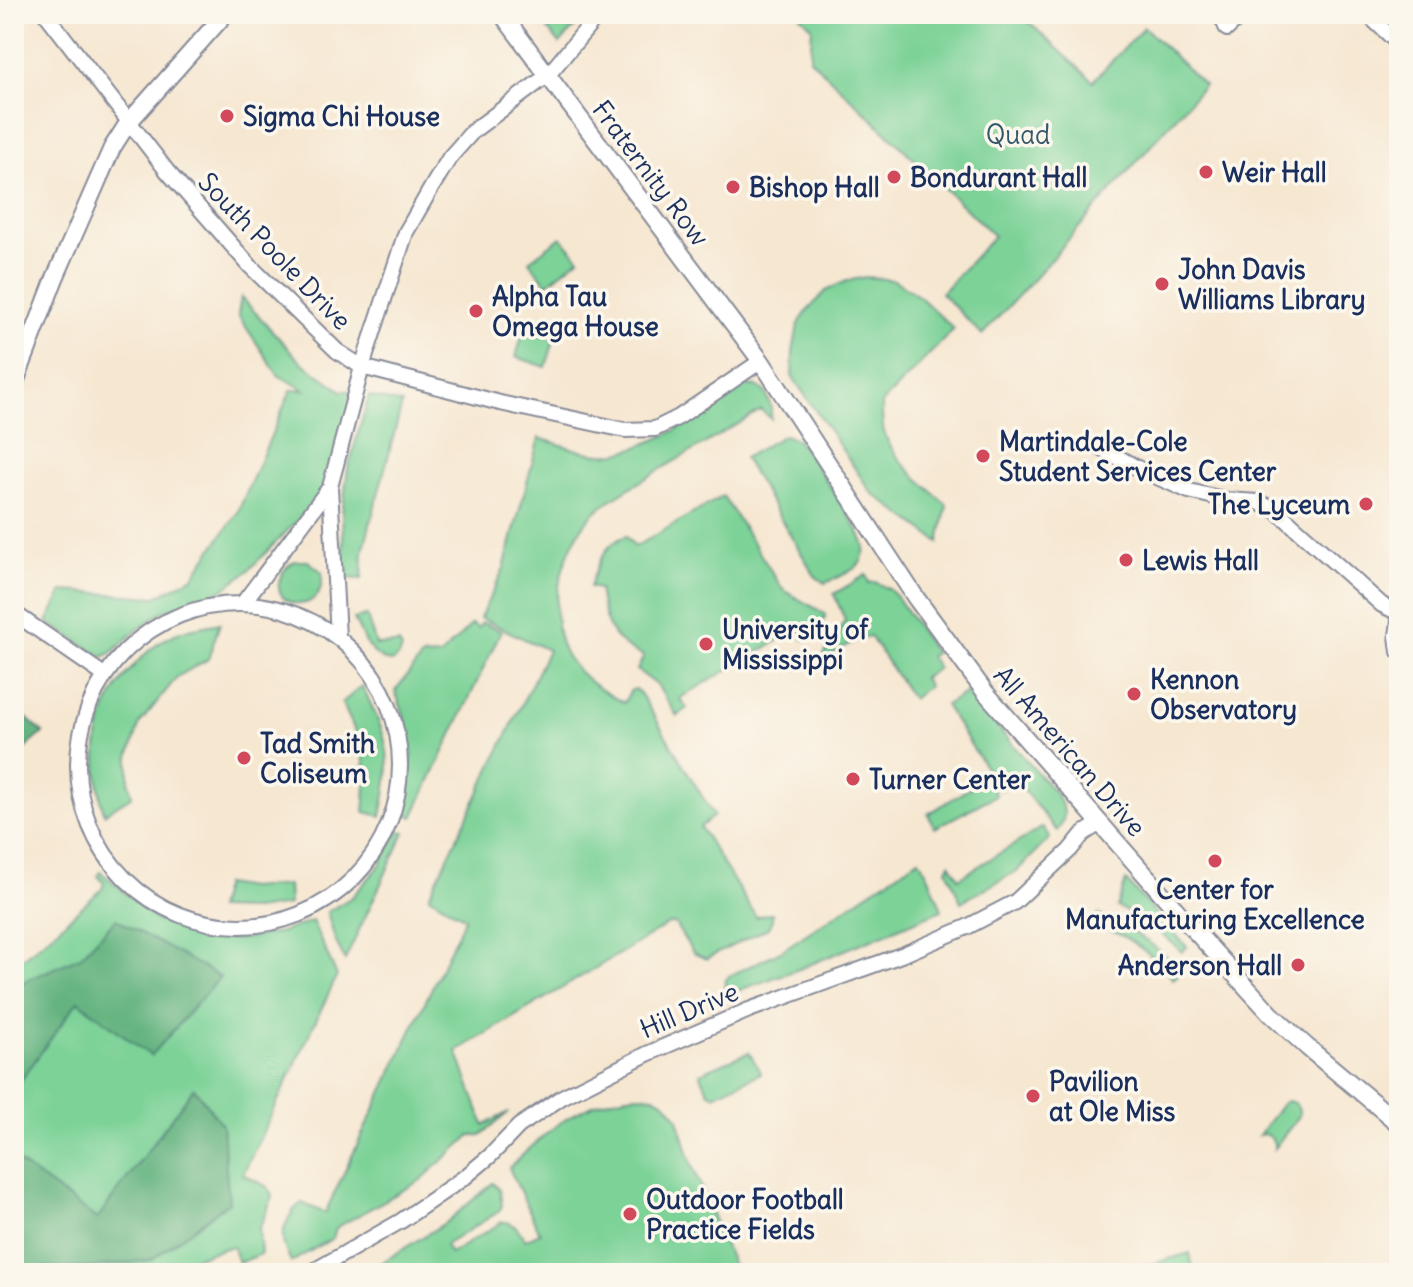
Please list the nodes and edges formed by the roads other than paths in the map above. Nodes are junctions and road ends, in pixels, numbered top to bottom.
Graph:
1 (46, 14) edge
2 (225, 14) edge
3 (502, 14) edge
4 (599, 14) edge
5 (1220, 14) edge
6 (1243, 14) edge
7 (1367, 14) edge
8 (1399, 44) edge
9 (548, 75) junction
10 (128, 123) junction
11 (761, 361) junction
12 (362, 367) junction
13 (14, 385) edge
14 (1099, 447) dead end
15 (330, 487) junction
16 (243, 603) junction
17 (14, 613) edge
18 (1399, 613) edge
19 (1399, 621) edge
20 (338, 637) junction
21 (1399, 652) edge
22 (104, 675) junction
23 (1100, 823) junction
24 (1399, 1124) edge
25 (310, 1273) edge

1 - 10 street, South Poole Drive
2 - 10 street
3 - 9 street, Fraternity Row
4 - 9 street
5 - 6 street
7 - 8 street
9 - 11 street, Fraternity Row
9 - 12 street
10 - 12 street, South Poole Drive
10 - 13 street
11 - 12 street, South Poole Drive
11 - 23 street, All American Drive
12 - 15 street
14 - 18 street
15 - 16 street
15 - 20 street
16 - 20 street
16 - 22 street
17 - 22 street
19 - 21 street
20 - 22 street
23 - 24 street, All American Drive
23 - 25 street, Hill Drive

